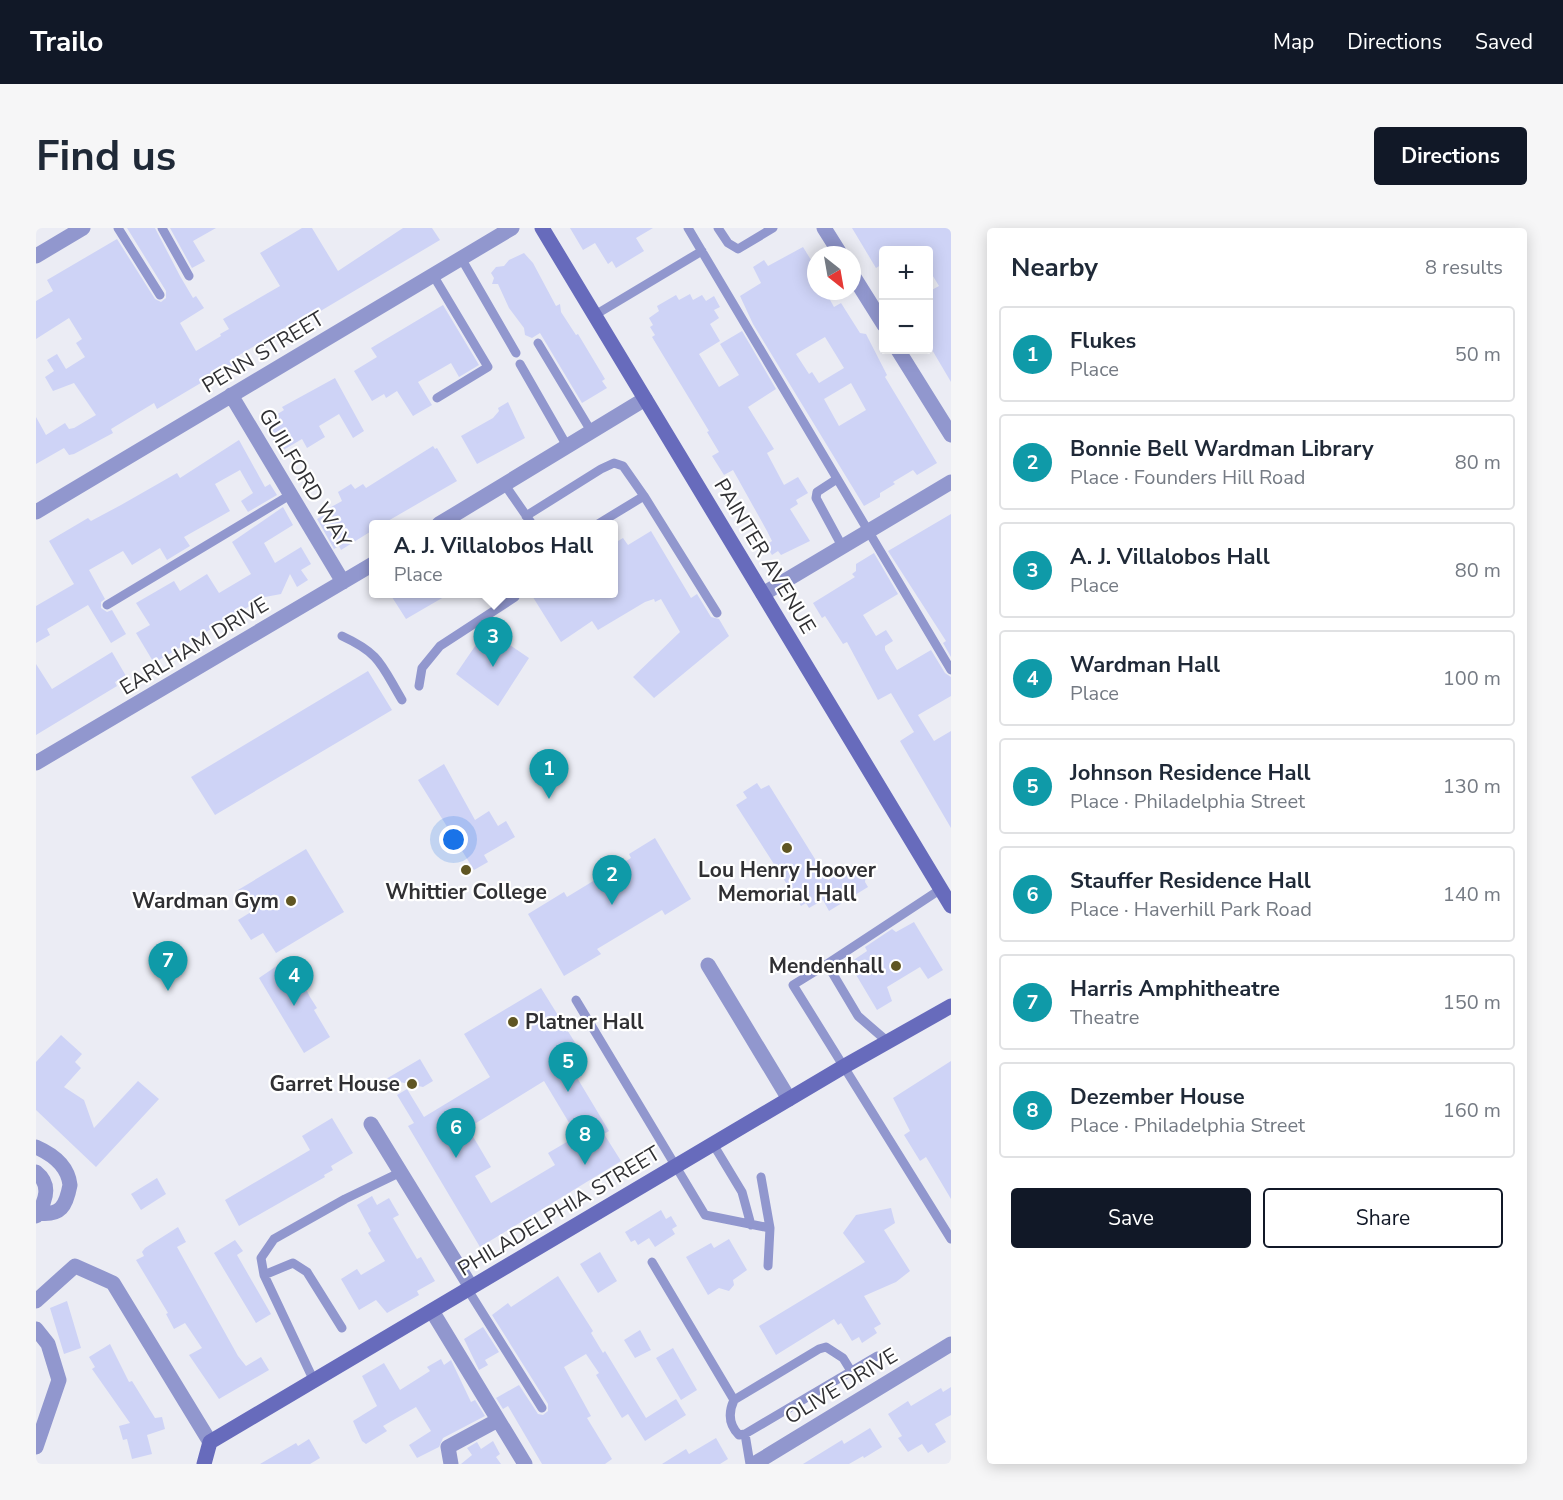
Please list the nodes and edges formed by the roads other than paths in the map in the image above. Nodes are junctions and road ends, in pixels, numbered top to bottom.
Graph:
1 (83, 228) edge
2 (118, 228) edge
3 (162, 228) edge
4 (512, 228) edge
5 (542, 228) edge
6 (688, 228) edge
7 (718, 228) edge
8 (773, 228) edge
9 (824, 228) edge
10 (835, 246) edge
11 (702, 251) junction
12 (36, 256) edge
13 (461, 258) junction
14 (433, 274) junction
15 (189, 276) dead end
16 (861, 288) edge
17 (160, 296) dead end
18 (595, 315) junction
19 (879, 317) edge
20 (538, 343) dead end
21 (516, 352) dead end
22 (900, 354) edge
23 (520, 364) dead end
24 (231, 395) junction
25 (437, 398) dead end
26 (645, 399) junction
27 (591, 431) junction
28 (951, 435) edge
29 (567, 446) junction
30 (837, 479) junction
31 (951, 482) edge
32 (505, 485) junction
33 (290, 495) junction
34 (644, 496) junction
35 (36, 512) edge
36 (526, 516) junction
37 (447, 520) edge
38 (529, 520) edge
39 (606, 520) edge
40 (868, 531) junction
41 (842, 546) junction
42 (369, 566) edge
43 (343, 582) junction
44 (763, 594) junction
45 (513, 598) edge
46 (107, 605) dead end
47 (717, 613) dead end
48 (342, 636) dead end
49 (951, 670) edge
50 (419, 686) dead end
51 (402, 700) dead end
52 (36, 763) edge
53 (941, 889) junction
54 (951, 906) edge
55 (827, 964) junction
56 (708, 965) dead end
57 (576, 1000) dead end
58 (951, 1006) edge
59 (888, 1042) junction
60 (843, 1067) junction
61 (789, 1099) junction
62 (371, 1124) dead end
63 (713, 1144) junction
64 (36, 1147) edge
65 (675, 1166) junction
66 (36, 1172) edge
67 (401, 1172) junction
68 (761, 1177) dead end
69 (37, 1215) edge
70 (751, 1225) junction
71 (770, 1228) junction
72 (951, 1239) edge
73 (652, 1262) dead end
74 (768, 1266) dead end
75 (264, 1275) junction
76 (470, 1288) junction
77 (36, 1301) edge
78 (432, 1311) junction
79 (342, 1328) dead end
80 (36, 1329) edge
81 (951, 1344) edge
82 (877, 1356) dead end
83 (851, 1371) junction
84 (314, 1381) junction
85 (734, 1400) junction
86 (542, 1408) dead end
87 (498, 1420) junction
88 (745, 1434) junction
89 (210, 1442) junction
90 (36, 1447) edge
91 (204, 1464) edge
92 (451, 1464) edge
93 (525, 1464) edge
94 (752, 1464) edge

1 - 12 street
2 - 17 lane
3 - 15 lane
4 - 13 street, PENN STREET
5 - 18 street, PAINTER AVENUE
6 - 11 lane
7 - 8 lane
9 - 10 street
11 - 18 lane
11 - 30 lane
13 - 14 street, PENN STREET
13 - 21 lane
14 - 24 street, PENN STREET
14 - 25 lane
16 - 19 street
18 - 26 street, PAINTER AVENUE
20 - 27 lane
22 - 28 street
23 - 29 lane
24 - 33 street, GUILFORD WAY
24 - 35 street, PENN STREET
26 - 27 street
26 - 44 street, PAINTER AVENUE
27 - 29 street
29 - 32 street
30 - 40 lane
30 - 41 lane
31 - 40 street
32 - 36 lane
32 - 37 street
33 - 43 street, GUILFORD WAY
33 - 46 lane
34 - 36 lane
34 - 39 lane
34 - 47 lane
36 - 38 lane
40 - 41 street
40 - 49 lane
41 - 44 street
42 - 43 street, EARLHAM DRIVE
43 - 52 street, EARLHAM DRIVE
44 - 53 street, PAINTER AVENUE
45 - 50 lane
48 - 51 lane
53 - 54 street, PAINTER AVENUE
53 - 55 lane
55 - 59 lane
55 - 60 lane
56 - 61 street
57 - 65 lane
58 - 59 street, PHILADELPHIA STREET
59 - 60 street, PHILADELPHIA STREET
60 - 61 street, PHILADELPHIA STREET
60 - 72 lane
61 - 63 street, PHILADELPHIA STREET
62 - 67 street
63 - 65 street, PHILADELPHIA STREET
63 - 70 lane
64 - 69 street
65 - 70 lane
65 - 76 street, PHILADELPHIA STREET
66 - 69 street
67 - 75 lane
67 - 76 street
68 - 71 lane
70 - 71 lane
71 - 74 lane
73 - 85 lane
75 - 79 lane
75 - 84 lane
76 - 78 street, PHILADELPHIA STREET
76 - 86 lane
77 - 89 street
78 - 84 street, PHILADELPHIA STREET
78 - 87 street
80 - 90 street
81 - 94 street, OLIVE DRIVE
82 - 83 lane
83 - 85 lane
83 - 88 lane
84 - 89 street, PHILADELPHIA STREET
85 - 88 lane
87 - 92 street
87 - 93 street
88 - 94 lane
89 - 91 street

